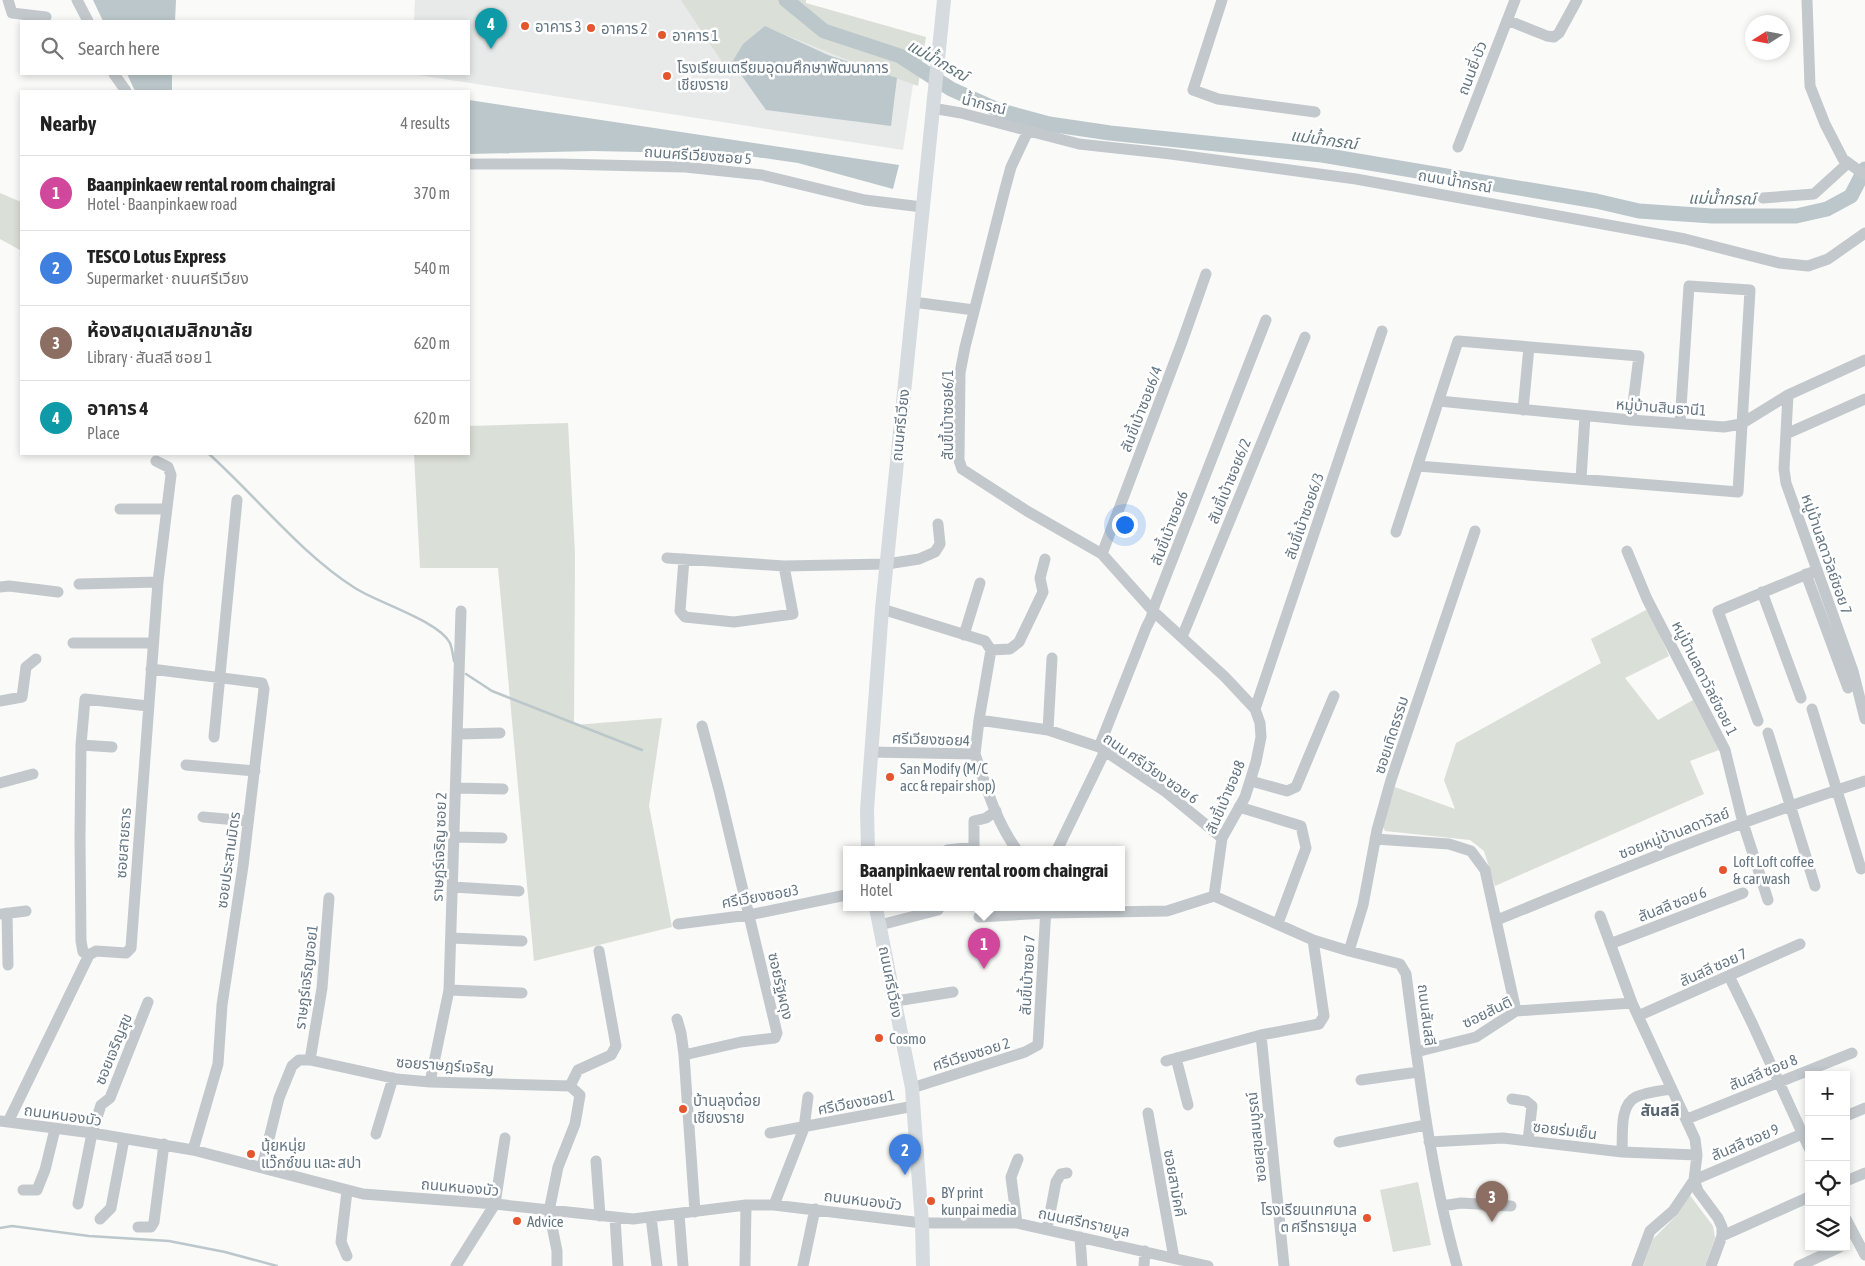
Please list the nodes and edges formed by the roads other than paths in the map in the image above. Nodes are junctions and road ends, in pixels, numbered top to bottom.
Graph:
1 (8, 0) edge
2 (77, 0) edge
3 (944, 0) edge
4 (1222, 0) edge
5 (1515, 0) edge
6 (1577, 0) edge
7 (1807, 0) edge
8 (46, 17) dead end
9 (87, 20) edge
10 (1507, 20) junction
11 (115, 75) edge
12 (125, 90) edge
13 (932, 108) junction
14 (1315, 112) dead end
15 (1028, 132) junction
16 (1458, 147) dead end
17 (470, 164) edge
18 (1851, 165) junction
19 (1865, 175) edge
20 (1764, 198) dead end
21 (922, 207) junction
22 (1865, 233) edge
23 (1206, 274) dead end
24 (913, 302) junction
25 (974, 310) junction
26 (1266, 320) dead end
27 (1382, 332) dead end
28 (1305, 337) dead end
29 (1529, 347) junction
30 (1865, 360) edge
31 (1788, 395) junction
32 (1865, 399) edge
33 (1439, 402) junction
34 (1523, 410) junction
35 (1585, 416) junction
36 (1631, 420) junction
37 (1680, 423) junction
38 (1741, 424) junction
39 (1786, 434) junction
40 (156, 461) dead end
41 (1418, 466) junction
42 (1581, 479) junction
43 (237, 500) dead end
44 (120, 509) dead end
45 (167, 510) junction
46 (938, 524) dead end
47 (1475, 531) dead end
48 (1396, 532) dead end
49 (1627, 551) dead end
50 (1102, 554) junction
51 (667, 558) dead end
52 (684, 559) junction
53 (1045, 559) dead end
54 (886, 564) junction
55 (784, 566) junction
56 (1811, 572) junction
57 (158, 582) junction
58 (980, 583) dead end
59 (79, 584) dead end
60 (0, 586) edge
61 (58, 592) dead end
62 (1762, 592) junction
63 (882, 609) junction
64 (461, 611) dead end
65 (1153, 611) junction
66 (964, 635) junction
67 (1182, 637) junction
68 (73, 643) dead end
69 (153, 643) junction
70 (991, 650) junction
71 (1052, 658) dead end
72 (36, 659) dead end
73 (151, 669) junction
74 (220, 677) junction
75 (1848, 688) dead end
76 (1334, 696) dead end
77 (1801, 698) dead end
78 (0, 701) edge
79 (148, 706) junction
80 (1255, 709) junction
81 (1812, 709) dead end
82 (1865, 718) edge
83 (979, 720) junction
84 (1758, 721) dead end
85 (702, 726) dead end
86 (1048, 730) junction
87 (500, 733) dead end
88 (1768, 733) dead end
89 (458, 734) junction
90 (214, 737) dead end
91 (81, 745) junction
92 (112, 747) dead end
93 (1102, 749) junction
94 (871, 752) junction
95 (975, 754) junction
96 (186, 766) dead end
97 (255, 771) junction
98 (33, 774) dead end
99 (1251, 781) junction
100 (1865, 781) edge
101 (0, 783) edge
102 (456, 788) junction
103 (503, 789) dead end
104 (1836, 790) junction
105 (1790, 805) junction
106 (1239, 807) junction
107 (996, 811) junction
108 (203, 817) dead end
109 (248, 821) junction
110 (1743, 822) junction
111 (454, 837) junction
112 (502, 838) dead end
113 (1222, 838) junction
114 (1375, 839) junction
115 (868, 846) edge
116 (974, 846) edge
117 (1014, 846) edge
118 (1059, 846) edge
119 (1861, 869) dead end
120 (1815, 886) dead end
121 (453, 888) junction
122 (519, 891) dead end
123 (1743, 893) dead end
124 (843, 896) edge
125 (1214, 896) junction
126 (329, 898) dead end
127 (1768, 900) dead end
128 (26, 911) dead end
129 (877, 911) edge
130 (934, 911) edge
131 (1036, 911) edge
132 (1046, 911) edge
133 (1125, 911) edge
134 (4, 914) edge
135 (749, 915) junction
136 (1600, 916) dead end
137 (979, 917) dead end
138 (1497, 920) junction
139 (1278, 923) junction
140 (678, 924) dead end
141 (880, 925) junction
142 (451, 938) junction
143 (1313, 940) junction
144 (522, 941) dead end
145 (1610, 944) junction
146 (1800, 944) dead end
147 (599, 951) dead end
148 (1349, 952) junction
149 (89, 955) junction
150 (8, 965) dead end
151 (1729, 976) junction
152 (449, 990) junction
153 (953, 992) dead end
154 (522, 993) dead end
155 (896, 1001) junction
156 (148, 1002) dead end
157 (1632, 1004) junction
158 (1516, 1011) junction
159 (1638, 1016) junction
160 (676, 1019) dead end
161 (1261, 1035) junction
162 (1038, 1045) joint
163 (1416, 1052) junction
164 (1852, 1053) dead end
165 (684, 1055) junction
166 (310, 1060) junction
167 (1418, 1072) junction
168 (393, 1078) junction
169 (1361, 1080) dead end
170 (1779, 1081) junction
171 (430, 1082) junction
172 (570, 1086) junction
173 (912, 1088) junction
174 (1672, 1089) junction
175 (808, 1097) dead end
176 (1512, 1098) dead end
177 (1188, 1105) dead end
178 (914, 1106) junction
179 (1865, 1108) edge
180 (1148, 1113) dead end
181 (1850, 1114) edge
182 (1687, 1119) junction
183 (4, 1122) edge
184 (1426, 1125) junction
185 (804, 1128) junction
186 (55, 1129) junction
187 (92, 1133) junction
188 (770, 1133) dead end
189 (1805, 1133) edge
190 (376, 1134) dead end
191 (124, 1138) junction
192 (505, 1138) dead end
193 (1528, 1141) junction
194 (1339, 1142) dead end
195 (1429, 1142) junction
196 (164, 1144) junction
197 (193, 1150) junction
198 (1622, 1152) junction
199 (1697, 1156) junction
200 (1018, 1159) dead end
201 (596, 1161) dead end
202 (262, 1167) junction
203 (1068, 1173) dead end
204 (1865, 1174) edge
205 (1694, 1180) junction
206 (1850, 1180) edge
207 (23, 1190) dead end
208 (348, 1191) junction
209 (1805, 1199) edge
210 (78, 1204) dead end
211 (495, 1204) junction
212 (774, 1204) junction
213 (746, 1205) junction
214 (1442, 1206) junction
215 (1511, 1206) dead end
216 (815, 1209) junction
217 (549, 1211) junction
218 (695, 1212) junction
219 (679, 1214) junction
220 (600, 1216) junction
221 (651, 1217) junction
222 (615, 1218) junction
223 (100, 1219) dead end
224 (922, 1223) junction
225 (1017, 1223) junction
226 (138, 1227) dead end
227 (1850, 1227) edge
228 (1047, 1229) junction
229 (1722, 1236) junction
230 (1080, 1237) junction
231 (1856, 1240) edge
232 (1145, 1251) junction
233 (1831, 1251) edge
234 (1865, 1255) edge
235 (347, 1256) dead end
236 (1174, 1258) junction
237 (456, 1266) edge
238 (557, 1266) edge
239 (618, 1266) edge
240 (657, 1266) edge
241 (683, 1266) edge
242 (744, 1266) edge
243 (803, 1266) edge
244 (923, 1266) edge
245 (1082, 1266) edge
246 (1144, 1266) edge
247 (1208, 1266) edge
248 (1284, 1266) edge
249 (1457, 1266) edge
250 (1637, 1266) edge
251 (1711, 1266) edge
252 (1799, 1266) edge

1 - 8 street
2 - 9 street
3 - 13 main road, ถนนศรีเวียง
4 - 14 street
5 - 10 street, ถนนยี่-บัว
6 - 10 street
7 - 18 street
10 - 16 street, ถนนยี่-บัว
11 - 12 street
13 - 15 street, น้ำกรณ์
13 - 21 main road, ถนนศรีเวียง
15 - 22 street, ถนน น้ำกรณ์
15 - 25 street, สันขี้เบ้าซอย6/1
17 - 21 street, ถนนศรีเวียงซอย 5
18 - 19 street
18 - 20 street
21 - 24 main road, ถนนศรีเวียง
23 - 50 street, สันขี้เบ้าซอย6/4
24 - 25 street
24 - 54 main road, ถนนศรีเวียง
25 - 50 street, สันขี้เบ้าซอย6/1
26 - 65 street, สันขี้เบ้าซอย6
27 - 80 street, สันขี้เบ้าซอย6/3
28 - 67 street, สันขี้เบ้าซอย6/2
29 - 33 street
29 - 34 street
29 - 36 street
30 - 31 street, หมู่บ้านสินธานี1
31 - 38 street, หมู่บ้านสินธานี1
31 - 39 street, หมู่บ้านลดาวัลย์ซอย 7
32 - 39 street
33 - 34 street, หมู่บ้านสินธานี1
33 - 41 street
34 - 35 street, หมู่บ้านสินธานี1
35 - 36 street, หมู่บ้านสินธานี1
35 - 42 street
36 - 37 street, หมู่บ้านสินธานี1
37 - 38 street, หมู่บ้านสินธานี1
37 - 38 street
38 - 42 street
39 - 56 street, หมู่บ้านลดาวัลย์ซอย 7
40 - 45 street, ซอยสายธาร
41 - 42 street
41 - 48 street
43 - 74 street
44 - 45 street
45 - 57 street, ซอยสายธาร
46 - 54 street
47 - 114 street, ซอยเทิดธรรม
49 - 110 street, หมู่บ้านลดาวัลย์ซอย 1
50 - 65 street, สันขี้เบ้าซอย6/1
51 - 52 street
52 - 55 street
52 - 55 street
53 - 70 street
54 - 55 street
54 - 63 main road, ถนนศรีเวียง
56 - 62 street
56 - 75 street
56 - 82 street, หมู่บ้านลดาวัลย์ซอย 7
57 - 59 street
57 - 69 street, ซอยสายธาร
58 - 66 street
60 - 61 street
62 - 77 street
62 - 84 street
63 - 66 street
63 - 94 main road, ถนนศรีเวียง
64 - 89 street, ราษฎร์เจริญ ซอย 2
65 - 67 street, สันขี้เบ้าซอย6/1
65 - 93 street, สันขี้เบ้าซอย6
66 - 70 street
67 - 80 street, สันขี้เบ้าซอย6/1
68 - 69 street
69 - 73 street, ซอยสายธาร
70 - 83 street
71 - 86 street
72 - 78 street
73 - 74 street, ซอยประสานมิตร
73 - 79 street, ซอยสายธาร
74 - 90 street
74 - 97 street, ซอยประสานมิตร
76 - 99 street
79 - 91 street
79 - 149 street, ซอยสายธาร
80 - 99 street, สันขี้เบ้าซอย8
81 - 104 street
83 - 86 street, ถนน ศรีเวียง ซอย 6
83 - 95 street
85 - 135 street, ซอยรัฐผดุง
86 - 93 street, ถนน ศรีเวียง ซอย 6
87 - 89 street
88 - 105 street
89 - 102 street, ราษฎร์เจริญ ซอย 2
91 - 92 street
91 - 149 street
93 - 113 street, ถนน ศรีเวียง ซอย 6
93 - 118 street
94 - 95 street, ศรีเวียงซอย4
94 - 115 main road, ถนนศรีเวียง
95 - 107 street, ศรีเวียงซอย4
96 - 97 street
97 - 109 street, ซอยประสานมิตร
98 - 101 street
99 - 106 street, สันขี้เบ้าซอย8
100 - 104 street, ซอยหมู่บ้านลดาวัลย์
102 - 103 street
102 - 111 street, ราษฎร์เจริญ ซอย 2
104 - 105 street, ซอยหมู่บ้านลดาวัลย์
104 - 119 street
105 - 110 street, ซอยหมู่บ้านลดาวัลย์
105 - 120 street
106 - 113 street, สันขี้เบ้าซอย8
106 - 139 street
107 - 116 street
107 - 117 street, ศรีเวียงซอย4
108 - 109 street
109 - 197 street, ซอยประสานมิตร
110 - 127 street, หมู่บ้านลดาวัลย์ซอย 1
110 - 138 street, ซอยหมู่บ้านลดาวัลย์
111 - 112 street
111 - 121 street, ราษฎร์เจริญ ซอย 2
113 - 125 street, สันขี้เบ้าซอย8
114 - 138 street
114 - 148 street, ซอยเทิดธรรม
121 - 122 street
121 - 142 street, ราษฎร์เจริญ ซอย 2
123 - 145 street, สันสลี ซอย 6
124 - 135 street, ศรีเวียงซอย3
125 - 133 street
125 - 139 street, ถนนสันสลี
126 - 166 street, ราษฎร์เจริญซอย1
128 - 134 street
129 - 141 main road, ถนนศรีเวียง
130 - 141 street
131 - 137 street
132 - 162 street, สันขี้เบ้าซอย 7
134 - 150 street
135 - 140 street, ศรีเวียงซอย3
135 - 165 street, ซอยรัฐผดุง
136 - 145 street
138 - 158 street
139 - 143 street, ถนนสันสลี
141 - 155 main road, ถนนศรีเวียง
142 - 144 street
142 - 152 street, ราษฎร์เจริญ ซอย 2
143 - 148 street, ถนนสันสลี
143 - 161 street
145 - 157 street
146 - 151 street, สันสลี ซอย 7
147 - 172 street
148 - 163 street, ถนนสันสลี
149 - 183 street
151 - 159 street, สันสลี ซอย 7
151 - 170 street
152 - 154 street
152 - 171 street, ราษฎร์เจริญ ซอย 2
153 - 155 street
155 - 173 main road, ถนนศรีเวียง
156 - 187 street, ซอยเจริญสุข
157 - 158 street, ซอยสันติ
157 - 159 street
158 - 163 street, ซอยสันติ
159 - 174 street
160 - 165 street
161 - 177 street
161 - 248 street, ซอยสุขสมบูรณ์
162 - 173 street, ศรีเวียงซอย 2
163 - 167 street, ถนนสันสลี
164 - 170 street, สันสลี ซอย 8
165 - 218 street
166 - 168 street, ซอยราษฎร์เจริญ
166 - 202 street
167 - 169 street
167 - 184 street, ถนนสันสลี
168 - 171 street, ซอยราษฎร์เจริญ
168 - 190 street
170 - 182 street, สันสลี ซอย 8
170 - 189 street
171 - 172 street, ซอยราษฎร์เจริญ
172 - 217 street
173 - 178 main road, ถนนศรีเวียง
174 - 182 street
174 - 198 street
175 - 185 street
176 - 193 street
178 - 185 street, ศรีเวียงซอย1
178 - 224 main road, ถนนศรีเวียง
179 - 181 street
180 - 236 street, ซอยสามัคคี
182 - 199 street
183 - 186 street, ถนนหนองบัว
184 - 194 street
184 - 195 street, ถนนสันสลี
185 - 188 street, ศรีเวียงซอย1
185 - 212 street
186 - 187 street, ถนนหนองบัว
186 - 207 street
187 - 191 street, ถนนหนองบัว
187 - 210 street, ซอยเจริญสุข
189 - 205 street, สันสลี ซอย 9
191 - 196 street, ถนนหนองบัว
191 - 223 street
192 - 211 street
193 - 195 street, ซอยร่มเย็น
193 - 198 street, ซอยร่มเย็น
195 - 214 street, ถนนสันสลี
196 - 197 street, ถนนหนองบัว
196 - 226 street
197 - 202 street, ถนนหนองบัว
198 - 199 street, ซอยร่มเย็น
199 - 205 street
200 - 225 street
201 - 220 street
202 - 208 street, ถนนหนองบัว
203 - 228 street
204 - 206 street
205 - 229 street
205 - 250 street
208 - 211 street, ถนนหนองบัว
208 - 235 street
209 - 229 street
211 - 217 street, ถนนหนองบัว
211 - 237 street
212 - 213 street, ถนนหนองบัว
212 - 216 street, ถนนหนองบัว
213 - 218 street, ถนนหนองบัว
213 - 242 street
214 - 215 street
214 - 249 street, ถนนสันสลี
216 - 224 street, ถนนหนองบัว
216 - 243 street
217 - 220 street, ถนนหนองบัว
217 - 238 street
218 - 219 street, ถนนหนองบัว
219 - 221 street, ถนนหนองบัว
219 - 241 street
220 - 222 street, ถนนหนองบัว
221 - 222 street, ถนนหนองบัว
221 - 240 street
222 - 239 street
224 - 225 street, ถนนศรีทรายมูล
224 - 244 main road, ถนนศรีเวียง
225 - 228 street, ถนนศรีทรายมูล
227 - 231 street
228 - 230 street, ถนนศรีทรายมูล
229 - 251 street
230 - 232 street, ถนนศรีทรายมูล
230 - 245 street
231 - 234 street
232 - 236 street, ถนนศรีทรายมูล
232 - 246 street
233 - 252 street
236 - 247 street, ถนนศรีทรายมูล

